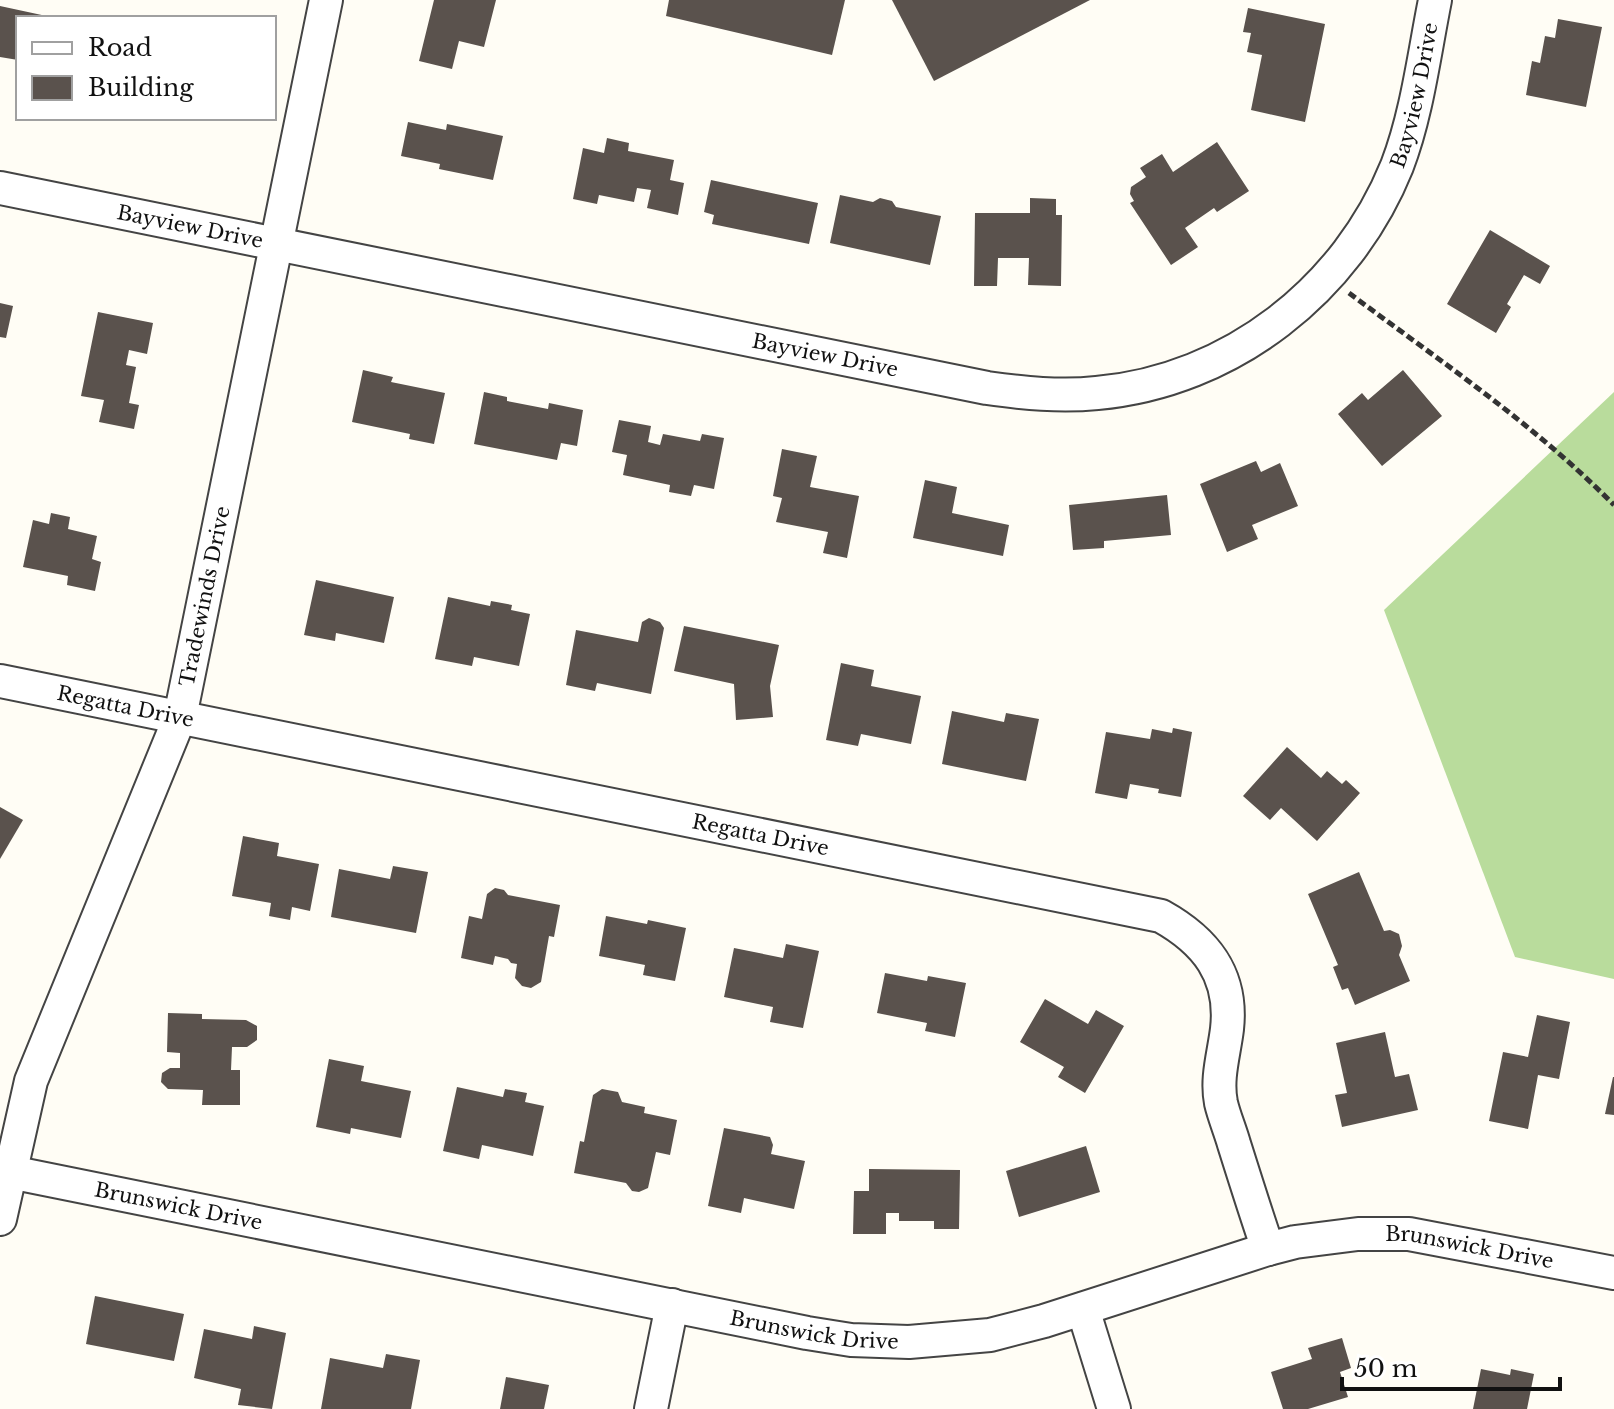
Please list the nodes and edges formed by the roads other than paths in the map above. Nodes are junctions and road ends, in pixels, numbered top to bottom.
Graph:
1 (326, 0) edge
2 (1435, 0) edge
3 (0, 188) edge
4 (277, 245) junction
5 (0, 681) edge
6 (180, 717) junction
7 (10, 1172) junction
8 (0, 1219) edge
9 (1268, 1249) junction
10 (1614, 1273) edge
11 (672, 1305) junction
12 (1083, 1309) junction
13 (651, 1409) edge
14 (1114, 1409) edge

1 - 4 street, Tradewinds Drive
2 - 4 street, Bayview Drive
3 - 4 street, Bayview Drive
4 - 6 street, Tradewinds Drive
5 - 6 street, Regatta Drive
6 - 7 street, Tradewinds Drive
6 - 9 street, Regatta Drive
7 - 8 street, Tradewinds Drive
7 - 11 street, Brunswick Drive
9 - 10 street, Brunswick Drive
9 - 12 street, Brunswick Drive
11 - 12 street, Brunswick Drive
11 - 13 street
12 - 14 street

